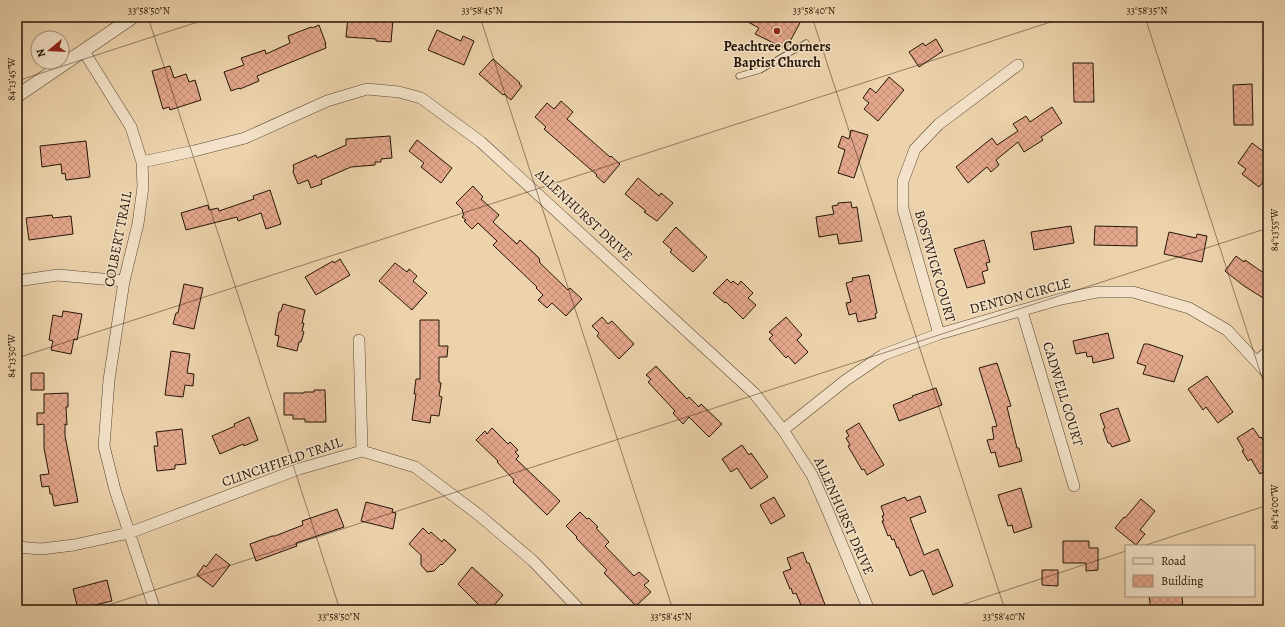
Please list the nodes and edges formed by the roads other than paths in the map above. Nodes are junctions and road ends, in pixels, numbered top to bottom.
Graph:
1 (133, 17) edge
2 (806, 43) dead end
3 (83, 50) junction
4 (1018, 65) dead end
5 (739, 76) dead end
6 (17, 96) edge
7 (142, 162) junction
8 (17, 281) edge
9 (124, 281) junction
10 (1022, 311) junction
11 (939, 334) junction
12 (359, 340) dead end
13 (1268, 352) edge
14 (1257, 361) junction
15 (1268, 374) edge
16 (783, 430) junction
17 (362, 451) junction
18 (1074, 486) dead end
19 (129, 533) junction
20 (17, 547) edge
21 (155, 610) edge
22 (580, 610) edge
23 (869, 610) edge

1 - 3 street
2 - 5 lane
3 - 6 street
3 - 7 street, COLBERT TRAIL
4 - 11 street, BOSTWICK COURT
7 - 9 street, COLBERT TRAIL
7 - 16 street, ALLENHURST DRIVE
8 - 9 street
9 - 19 street, COLBERT TRAIL
10 - 11 street, DENTON CIRCLE
10 - 14 street, DENTON CIRCLE
10 - 18 street, CADWELL COURT
11 - 16 street, DENTON CIRCLE
12 - 17 street
13 - 14 street
14 - 15 street, DENTON CIRCLE
16 - 23 street, ALLENHURST DRIVE
17 - 19 street, CLINCHFIELD TRAIL
17 - 22 street, CLINCHFIELD TRAIL
19 - 20 street, CLINCHFIELD TRAIL
19 - 21 street, COLBERT TRAIL

